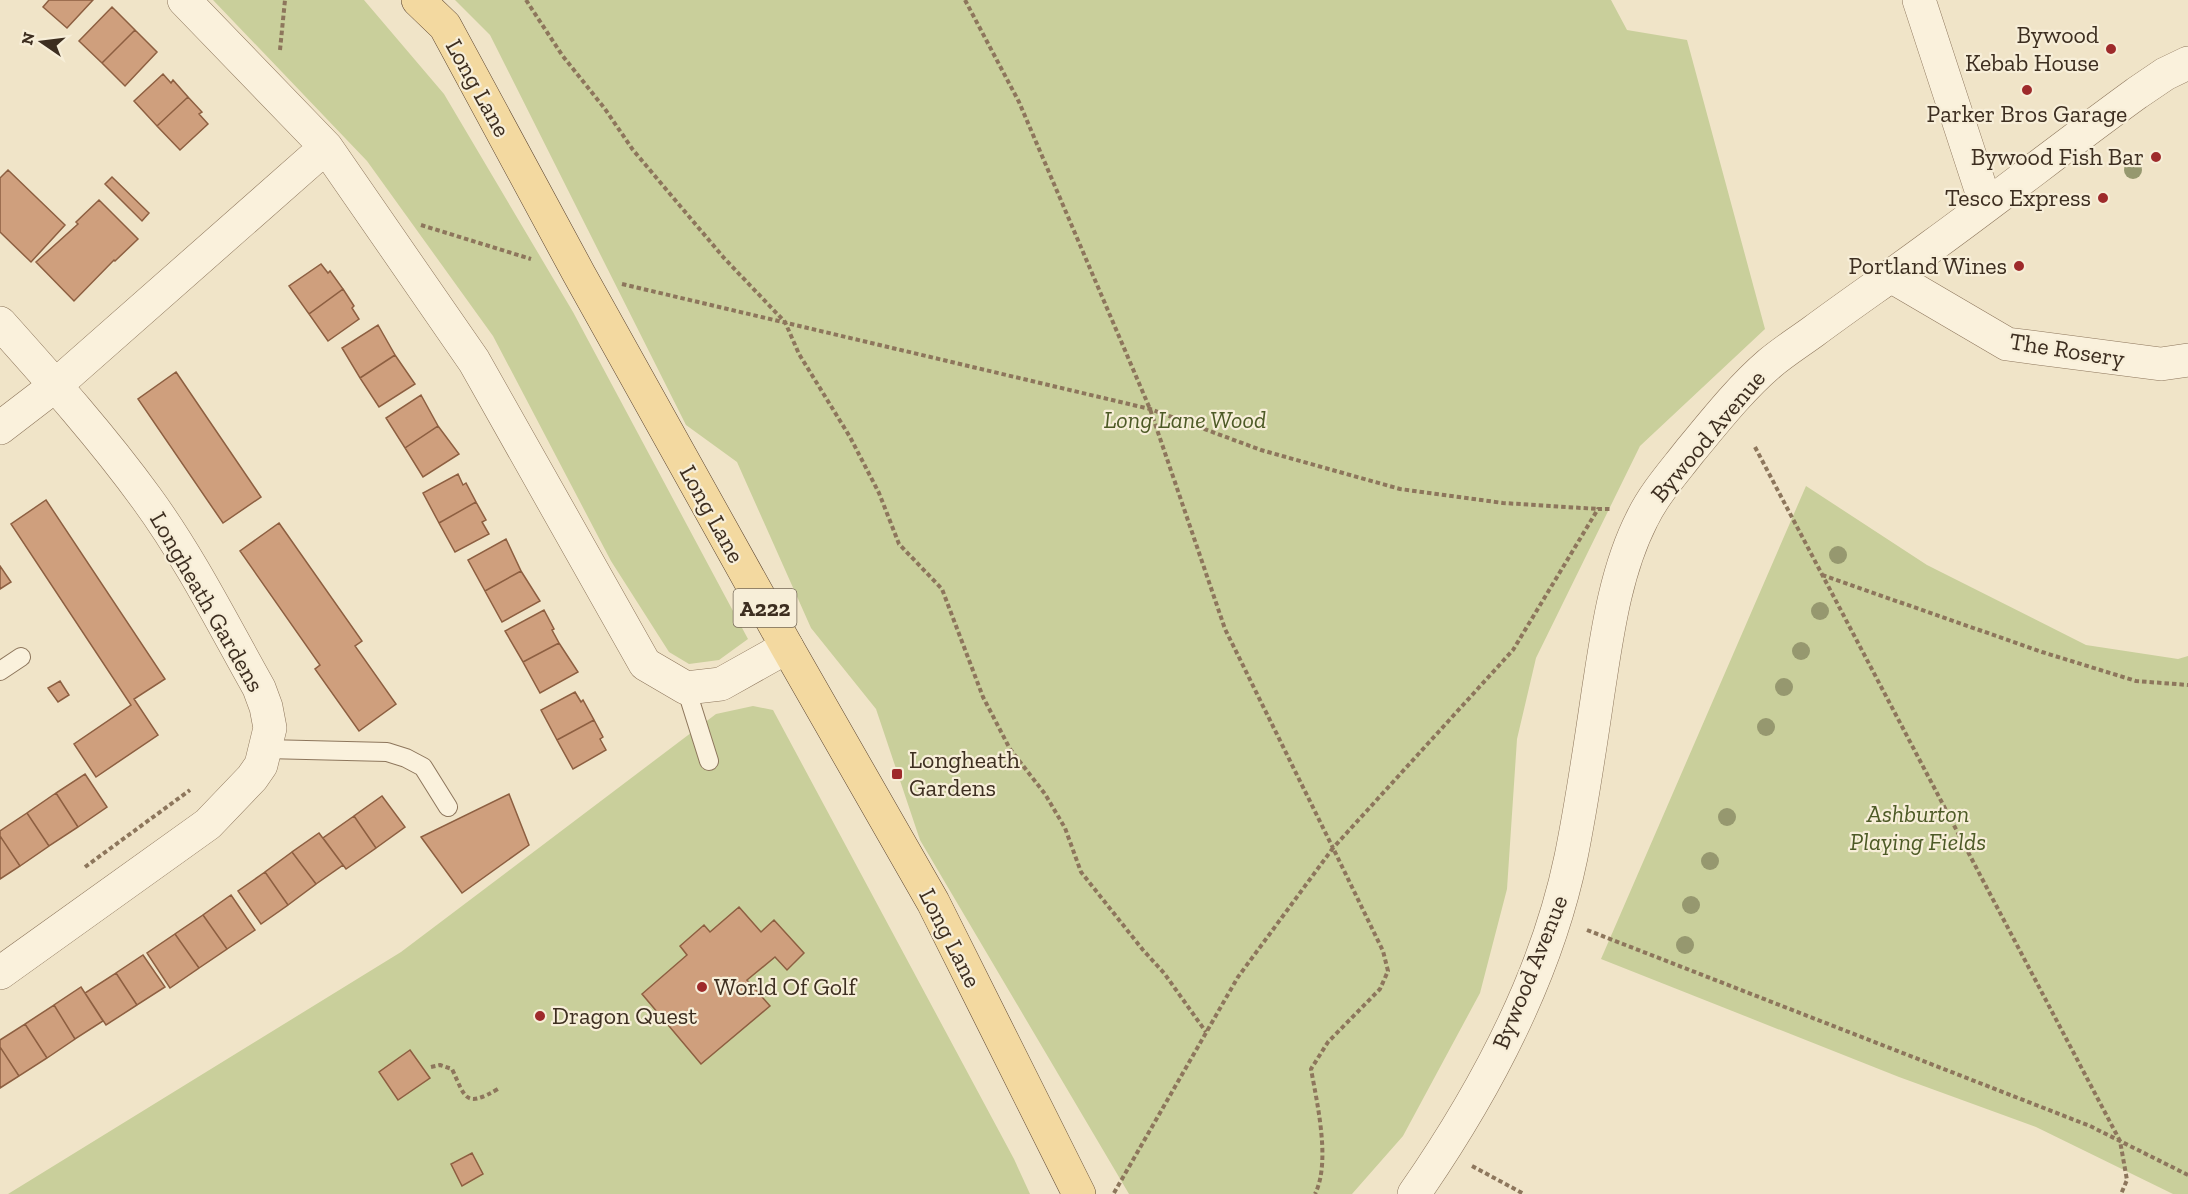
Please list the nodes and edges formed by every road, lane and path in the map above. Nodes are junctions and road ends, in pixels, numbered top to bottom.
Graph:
1 (184, 0) edge
2 (418, 0) edge
3 (526, 0) edge
4 (965, 0) edge
5 (1919, 0) edge
6 (2188, 63) edge
7 (326, 147) junction
8 (1986, 206) junction
9 (369, 209) junction
10 (579, 274) junction
11 (1891, 276) junction
12 (785, 322) junction
13 (0, 324) edge
14 (2188, 360) edge
15 (56, 385) junction
16 (1150, 409) junction
17 (0, 428) edge
18 (1755, 447) dead end
19 (1598, 509) junction
20 (1646, 511) junction
21 (1822, 575) junction
22 (787, 647) junction
23 (21, 657) dead end
24 (0, 671) edge
25 (2188, 685) edge
26 (686, 688) junction
27 (266, 749) junction
28 (709, 761) dead end
29 (192, 789) dead end
30 (448, 807) dead end
31 (1333, 848) junction
32 (77, 873) dead end
33 (1556, 918) junction
34 (0, 973) edge
35 (1206, 1032) junction
36 (431, 1067) dead end
37 (498, 1089) dead end
38 (2120, 1141) junction
39 (1444, 1151) junction
40 (2188, 1176) edge
41 (1079, 1194) edge
42 (1113, 1194) edge
43 (1315, 1194) edge
44 (1414, 1194) edge
45 (1524, 1194) edge
46 (2121, 1194) edge

1 - 7 street
2 - 10 main road, Long Lane / A222
3 - 12 path
4 - 16 path
5 - 8 street
6 - 8 street, Bywood Avenue
7 - 9 street
7 - 15 street
8 - 11 street, Bywood Avenue
9 - 10 path
9 - 26 street
10 - 12 path
10 - 22 main road, Long Lane / A222
11 - 14 street, The Rosery
11 - 20 street, Bywood Avenue
12 - 16 path
12 - 35 path
13 - 15 street, Longheath Gardens
15 - 17 street
15 - 27 street, Longheath Gardens
16 - 19 path
16 - 31 path
18 - 21 path
19 - 20 path
19 - 31 path
20 - 33 street, Bywood Avenue
21 - 25 path
21 - 38 path
22 - 26 street
22 - 41 main road, Long Lane / A222
23 - 24 lane
26 - 28 lane
27 - 30 lane
27 - 34 street, Longheath Gardens
29 - 32 path
31 - 35 path
31 - 43 path
33 - 38 path
33 - 39 street, Bywood Avenue
35 - 42 path
36 - 37 path
38 - 40 path
38 - 46 path
39 - 44 street, Bywood Avenue
39 - 45 path

